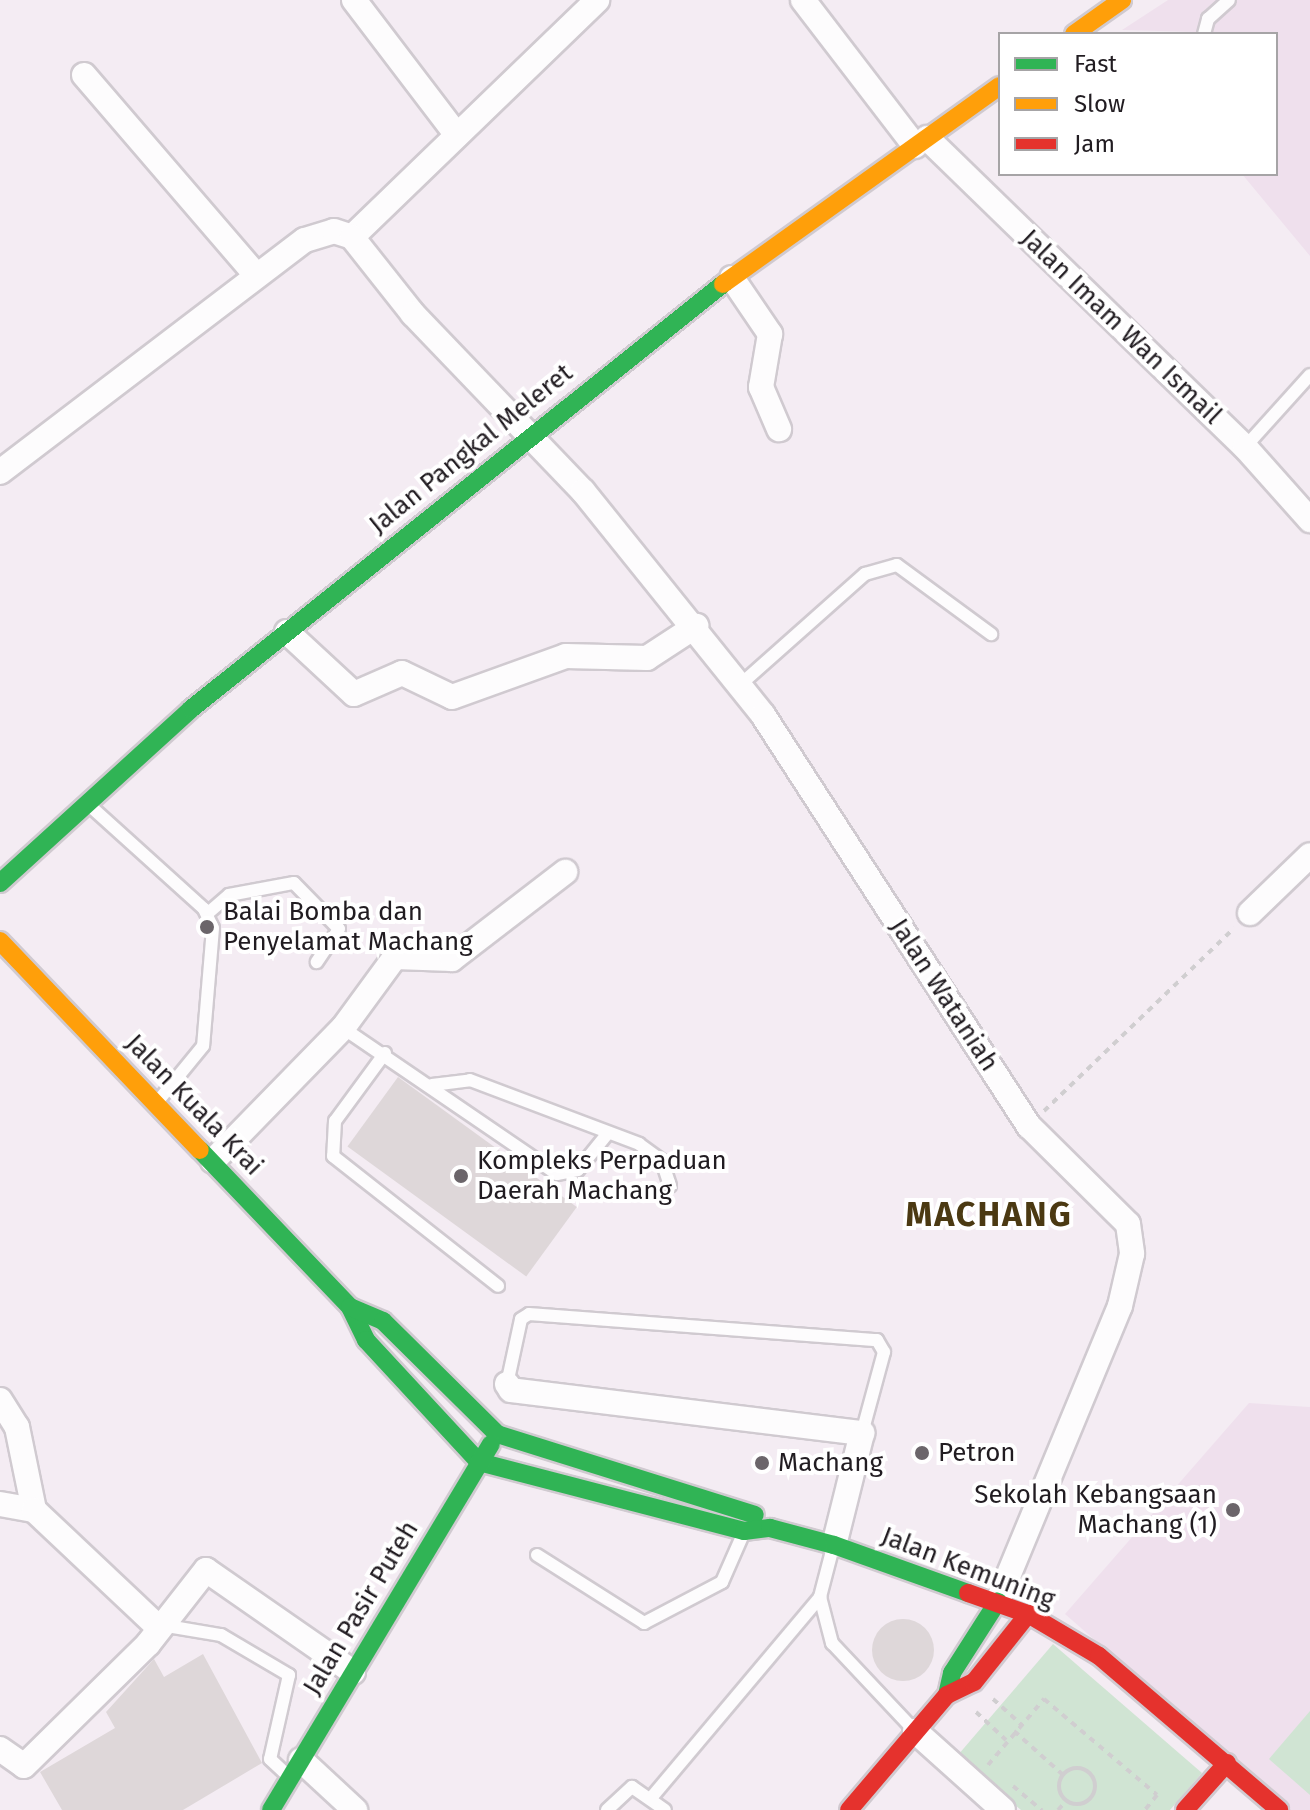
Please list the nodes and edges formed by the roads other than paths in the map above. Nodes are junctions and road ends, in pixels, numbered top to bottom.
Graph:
1 (354, 0) edge
2 (597, 0) edge
3 (803, 0) edge
4 (1122, 0) edge
5 (1229, 0) edge
6 (1077, 32) edge
7 (1205, 32) edge
8 (84, 75) dead end
9 (998, 87) edge
10 (457, 135) junction
11 (921, 142) junction
12 (352, 237) junction
13 (256, 275) junction
14 (732, 278) junction
15 (1310, 375) edge
16 (779, 429) dead end
17 (530, 433) junction
18 (1245, 447) junction
19 (0, 472) edge
20 (1310, 520) edge
21 (696, 626) junction
22 (287, 632) junction
23 (991, 634) dead end
24 (741, 684) junction
25 (87, 803) junction
26 (1310, 855) edge
27 (565, 872) dead end
28 (0, 883) edge
29 (1250, 913) road end
30 (207, 914) junction
31 (3, 949) edge
32 (317, 962) dead end
33 (343, 1028) junction
34 (385, 1053) junction
35 (432, 1085) junction
36 (156, 1103) junction
37 (608, 1133) junction
38 (213, 1161) junction
39 (670, 1186) dead end
40 (498, 1286) dead end
41 (350, 1307) junction
42 (507, 1384) joint
43 (0, 1400) edge
44 (862, 1433) junction
45 (497, 1434) junction
46 (479, 1462) junction
47 (0, 1504) edge
48 (34, 1510) junction
49 (750, 1510) junction
50 (770, 1528) junction
51 (744, 1531) junction
52 (834, 1545) junction
53 (537, 1555) dead end
54 (820, 1597) junction
55 (998, 1601) junction
56 (1028, 1614) junction
57 (156, 1625) junction
58 (353, 1672) junction
59 (952, 1694) junction
60 (915, 1731) junction
61 (0, 1749) edge
62 (1227, 1763) junction
63 (296, 1769) junction
64 (651, 1798) junction
65 (271, 1810) edge
66 (355, 1810) edge
67 (607, 1810) edge
68 (665, 1810) edge
69 (849, 1810) edge
70 (1003, 1810) edge
71 (1185, 1810) edge
72 (1279, 1810) edge

1 - 10 street
2 - 10 street
3 - 11 street, Jalan Imam Wan Ismail
4 - 6 main road
5 - 7 lane
8 - 13 street
9 - 11 main road, Jalan Pangkal Meleret
10 - 12 street
11 - 14 main road, Jalan Pangkal Meleret
11 - 18 street, Jalan Imam Wan Ismail
12 - 13 street
12 - 17 street, Jalan Wataniah
13 - 19 street
14 - 16 street
14 - 17 main road, Jalan Pangkal Meleret
15 - 18 lane
17 - 21 street, Jalan Wataniah
17 - 22 main road, Jalan Pangkal Meleret
18 - 20 street, Jalan Imam Wan Ismail
21 - 22 street
21 - 24 street, Jalan Wataniah
22 - 25 main road, Jalan Pangkal Meleret
23 - 24 lane
24 - 55 street, Jalan Wataniah
25 - 28 main road, Jalan Pangkal Meleret
25 - 30 lane
26 - 29 street
27 - 33 street
30 - 32 lane
30 - 36 lane
31 - 36 main road, Jalan Kuala Krai
33 - 34 lane
33 - 38 street
34 - 35 lane
34 - 40 lane
35 - 37 lane
35 - 37 lane
36 - 38 main road, Jalan Kuala Krai
37 - 39 lane
38 - 41 main road, Jalan Kuala Krai
41 - 45 main road, Jalan Kuala Krai
41 - 46 main road, Jalan Kuala Krai
42 - 44 street
42 - 44 lane
43 - 48 street
44 - 52 street
45 - 46 main road, Jalan Pasir Puteh
45 - 49 main road, Jalan Kemuning
46 - 51 main road, Jalan Kemuning
46 - 58 main road, Jalan Pasir Puteh
47 - 48 street
48 - 57 street
49 - 50 main road, Jalan Kemuning
49 - 51 lane
50 - 51 main road, Jalan Kemuning
50 - 52 main road, Jalan Kemuning
51 - 53 lane
52 - 54 lane
52 - 55 main road, Jalan Kemuning
54 - 60 lane
54 - 64 lane
55 - 56 main road, Jalan Kemuning
55 - 59 main road
56 - 59 main road
56 - 62 main road, Jalan Kemuning
57 - 58 street
57 - 61 street
57 - 63 lane
58 - 63 main road, Jalan Pasir Puteh
59 - 60 main road
60 - 69 main road
60 - 70 street
62 - 71 main road
62 - 72 main road, Jalan Kemuning
63 - 65 main road, Jalan Pasir Puteh
63 - 66 street
64 - 67 lane
64 - 68 lane

